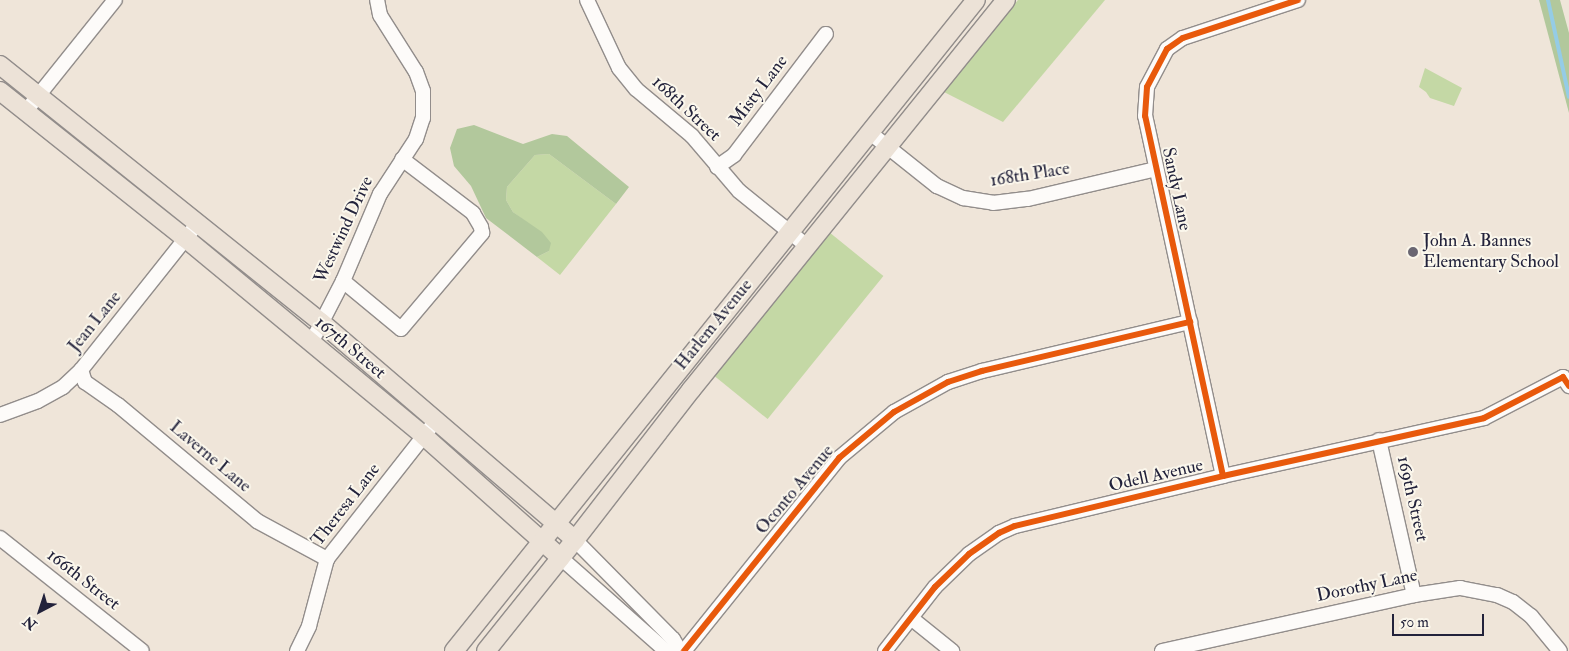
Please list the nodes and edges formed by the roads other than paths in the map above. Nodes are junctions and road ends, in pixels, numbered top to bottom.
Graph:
1 (115, 0) edge
2 (377, 0) edge
3 (587, 0) edge
4 (976, 0) edge
5 (1006, 0) edge
6 (1298, 0) edge
7 (826, 34) dead end
8 (0, 65) edge
9 (0, 91) edge
10 (37, 97) junction
11 (26, 111) junction
12 (869, 132) junction
13 (888, 147) junction
14 (402, 159) junction
15 (717, 167) junction
16 (1156, 169) junction
17 (197, 224) junction
18 (788, 232) junction
19 (185, 238) junction
20 (807, 246) junction
21 (343, 281) junction
22 (321, 322) junction
23 (1190, 322) junction
24 (310, 343) junction
25 (81, 370) junction
26 (1566, 382) edge
27 (0, 415) edge
28 (436, 421) junction
29 (424, 436) junction
30 (1379, 440) junction
31 (1223, 476) junction
32 (556, 524) junction
33 (0, 538) edge
34 (575, 540) junction
35 (542, 541) junction
36 (561, 558) junction
37 (327, 559) junction
38 (1414, 595) junction
39 (911, 618) junction
40 (142, 651) edge
41 (297, 651) edge
42 (454, 651) edge
43 (486, 651) edge
44 (666, 651) edge
45 (682, 651) edge
46 (885, 651) edge
47 (952, 651) edge
48 (1162, 651) edge
49 (1560, 651) edge

1 - 10 street
2 - 14 street, Westwind Drive
3 - 15 street, 168th Street
4 - 12 main road, Harlem Avenue
5 - 13 main road, Harlem Avenue
6 - 16 street, Sandy Lane
7 - 15 street, Misty Lane
8 - 10 main road, 167th Street
9 - 11 main road, 167th Street
10 - 11 street
10 - 17 main road, 167th Street
11 - 19 main road, 167th Street
12 - 13 street, 168th Place
12 - 18 main road, Harlem Avenue
13 - 16 street, 168th Place
13 - 20 main road, Harlem Avenue
14 - 21 street, Westwind Drive
14 - 21 street
15 - 18 street, 168th Street
16 - 23 street, Sandy Lane
17 - 19 street, Jean Lane
17 - 22 main road, 167th Street
18 - 20 street, 168th Street
18 - 32 main road, Harlem Avenue
19 - 24 main road, 167th Street
19 - 25 street, Jean Lane
20 - 34 main road, Harlem Avenue
21 - 22 street, Westwind Drive
22 - 24 street, Westwind Drive
22 - 28 main road, 167th Street
23 - 31 street, Sandy Lane
23 - 45 street, Oconto Avenue
24 - 29 main road, 167th Street
25 - 27 street, Jean Lane
25 - 37 street, Laverne Lane
26 - 30 street, Odell Avenue
28 - 29 street, Theresa Lane
28 - 32 main road, 167th Street
29 - 35 main road, 167th Street
29 - 37 street, Theresa Lane
30 - 31 street, Odell Avenue
30 - 38 street, 169th Street
31 - 39 street, Odell Avenue
32 - 34 main road, 167th Street
32 - 35 main road, Harlem Avenue
33 - 40 street, 166th Street
34 - 36 main road, Harlem Avenue
34 - 45 street, 167th Street
35 - 36 main road, 167th Street
35 - 42 main road, Harlem Avenue
36 - 43 main road, Harlem Avenue
36 - 44 street, 167th Street
37 - 41 street, Theresa Lane
38 - 48 street, Dorothy Lane
38 - 49 street, Dorothy Lane
39 - 46 street, Odell Avenue
39 - 47 street

